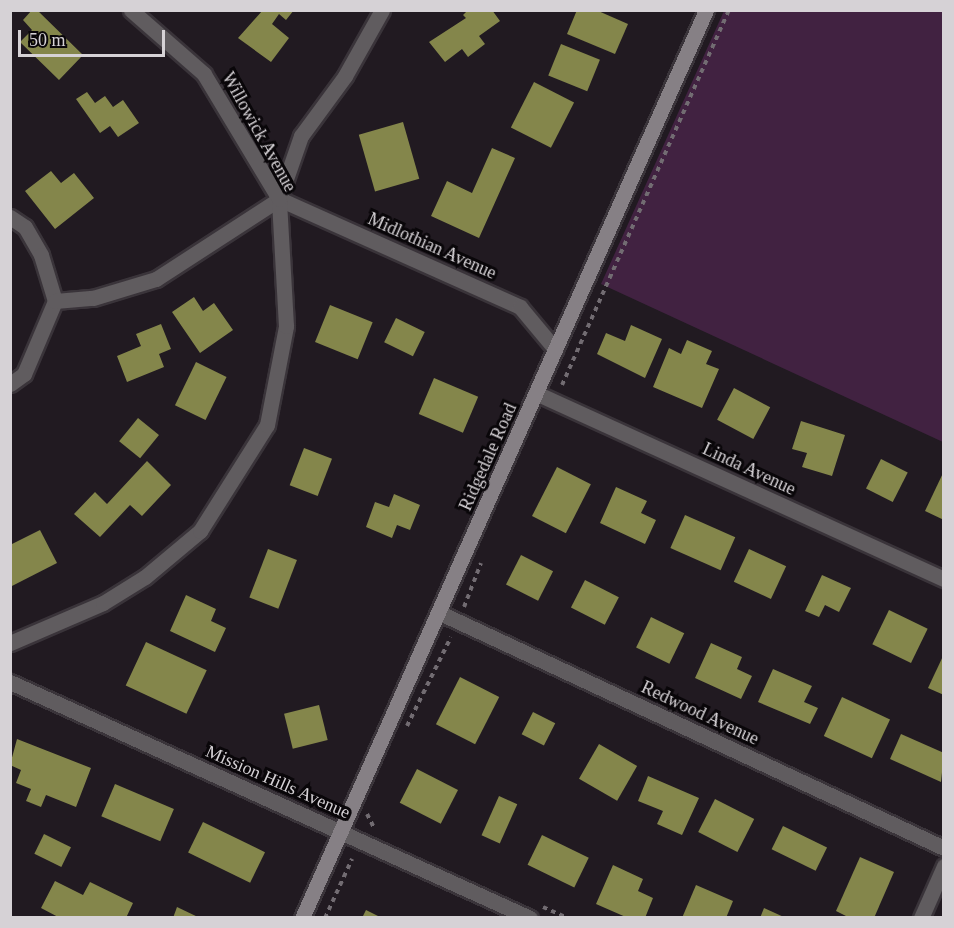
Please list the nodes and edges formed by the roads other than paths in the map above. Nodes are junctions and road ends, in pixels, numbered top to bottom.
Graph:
1 (131, 10) edge
2 (382, 10) edge
3 (706, 10) edge
4 (279, 199) junction
5 (10, 217) edge
6 (55, 301) junction
7 (555, 349) junction
8 (10, 384) edge
9 (538, 394) junction
10 (944, 579) edge
11 (440, 613) junction
12 (10, 643) edge
13 (10, 682) edge
14 (339, 831) junction
15 (944, 848) edge
16 (944, 866) edge
17 (302, 918) edge
18 (530, 918) edge
19 (921, 918) edge

1 - 4 street, Willowick Avenue
2 - 4 street
3 - 7 street, Ridgedale Road
4 - 6 street
4 - 7 street, Midlothian Avenue
4 - 12 street, Willowick Avenue
5 - 6 street
6 - 8 street
7 - 9 street, Ridgedale Road
9 - 10 street, Linda Avenue
9 - 11 street, Ridgedale Road
11 - 14 street, Ridgedale Road
11 - 15 street, Redwood Avenue
13 - 14 street, Mission Hills Avenue
14 - 17 street, Ridgedale Road
14 - 18 street, Mission Hills Avenue
16 - 19 street

